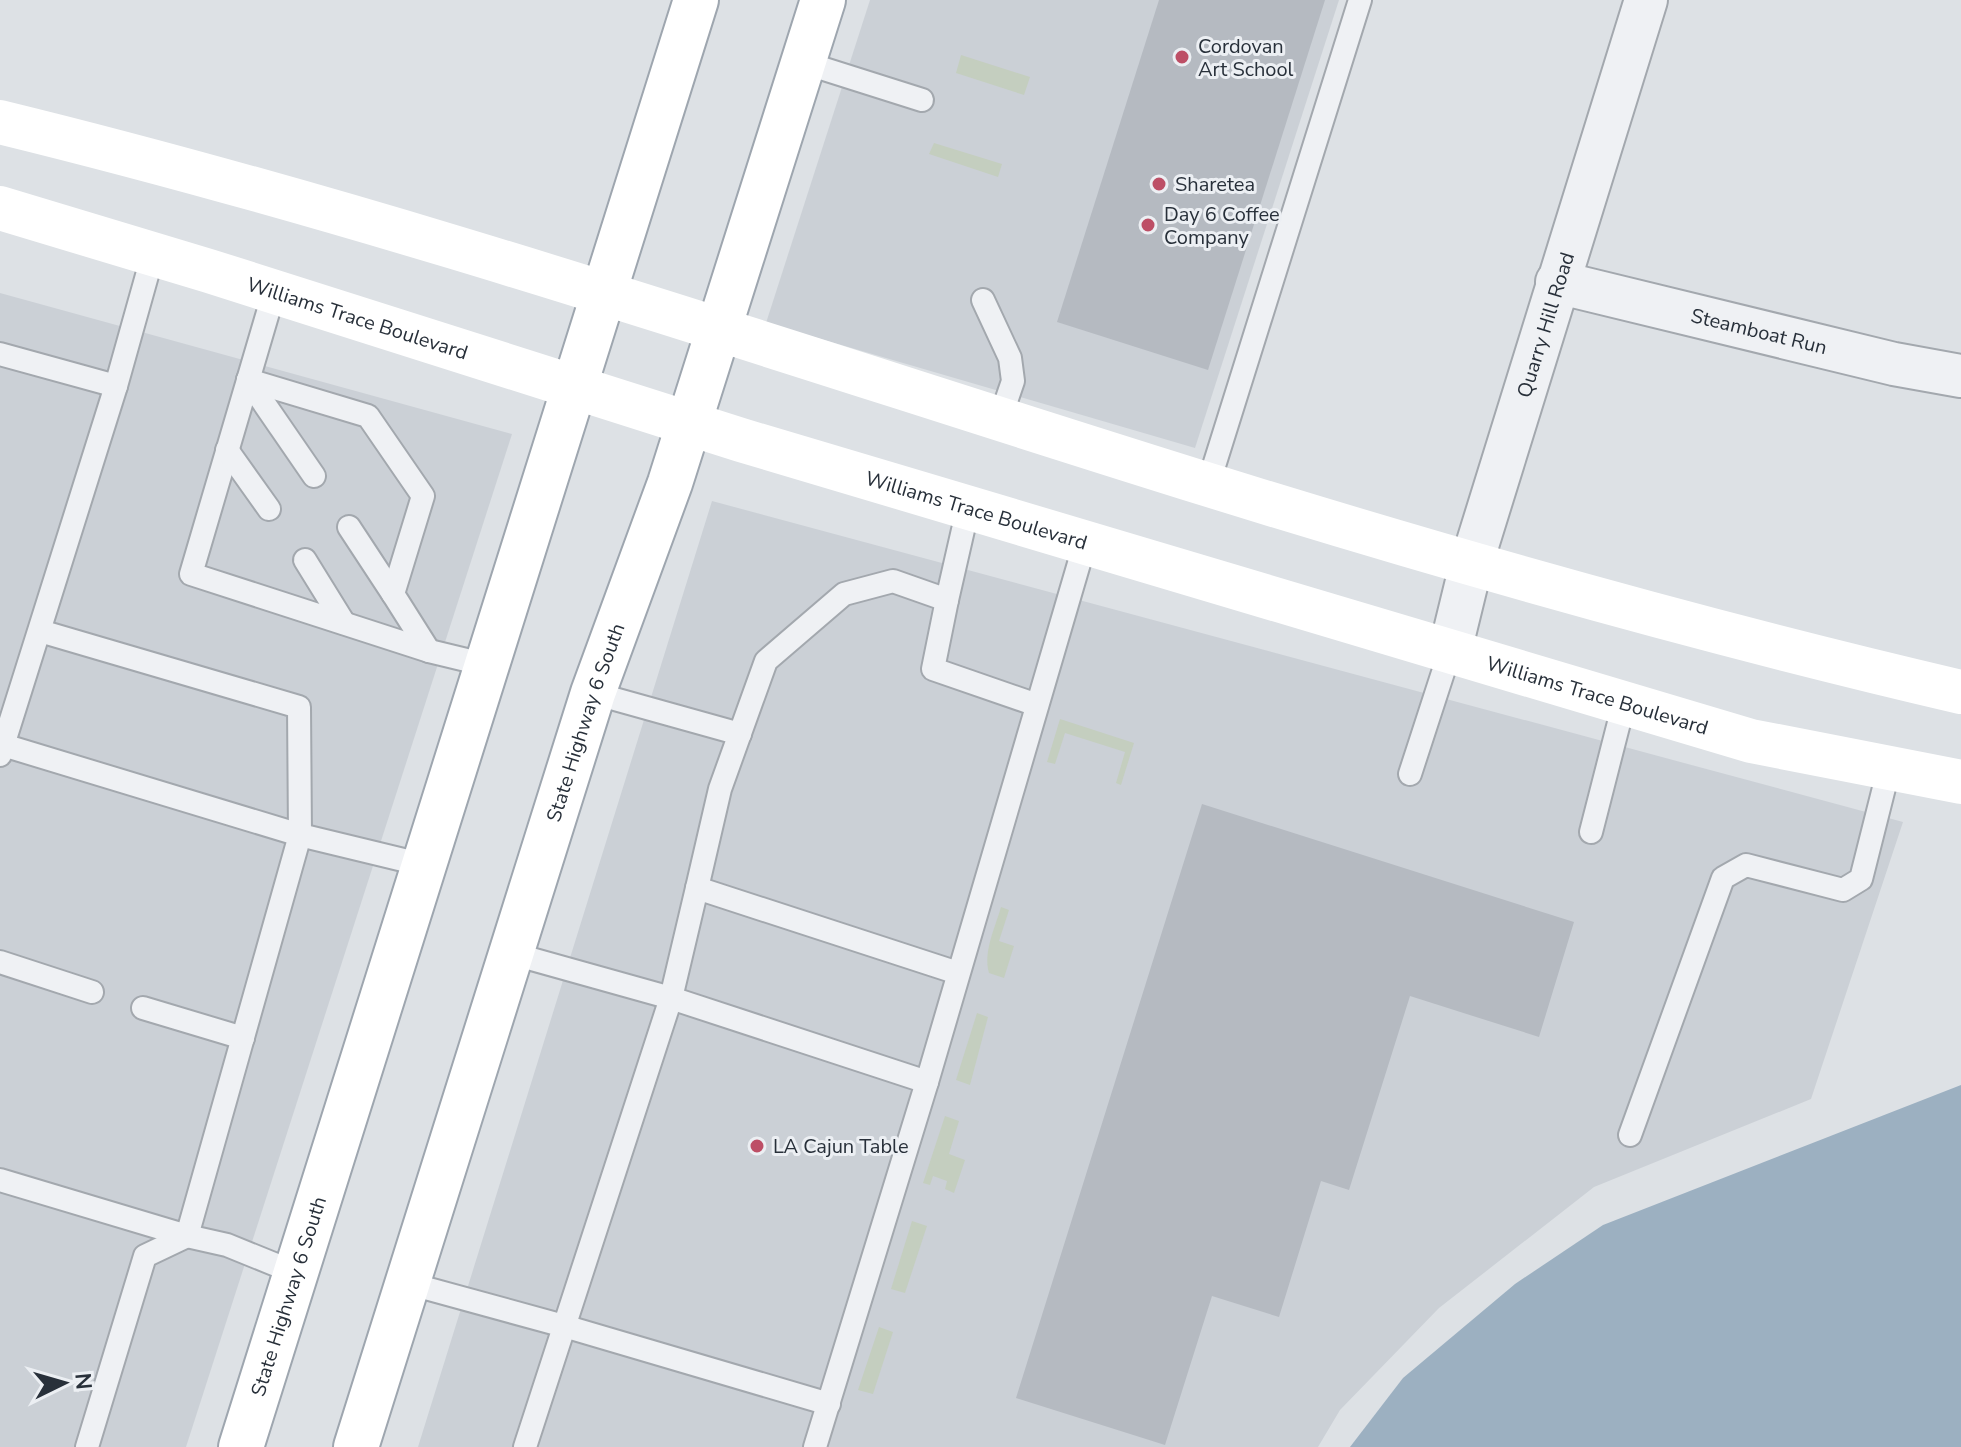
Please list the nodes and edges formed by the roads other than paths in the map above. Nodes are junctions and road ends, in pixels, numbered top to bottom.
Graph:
1 (696, 0) edge
2 (823, 0) edge
3 (1360, 0) edge
4 (1646, 0) edge
5 (802, 62) junction
6 (922, 100) dead end
7 (0, 122) edge
8 (0, 208) edge
9 (153, 254) junction
10 (1557, 282) junction
11 (274, 292) junction
12 (604, 292) junction
13 (983, 300) dead end
14 (717, 329) junction
15 (0, 354) edge
16 (1961, 376) edge
17 (248, 380) junction
18 (116, 386) junction
19 (574, 388) junction
20 (1000, 419) junction
21 (687, 424) junction
22 (227, 450) junction
23 (314, 476) dead end
24 (1208, 485) junction
25 (968, 508) junction
26 (269, 509) dead end
27 (349, 527) dead end
28 (1085, 543) junction
29 (305, 560) dead end
30 (1471, 565) junction
31 (393, 594) junction
32 (947, 600) junction
33 (344, 623) junction
34 (40, 631) junction
35 (429, 651) junction
36 (1450, 651) junction
37 (487, 665) junction
38 (1961, 692) edge
39 (593, 693) junction
40 (1624, 703) junction
41 (1037, 705) junction
42 (740, 734) junction
43 (2, 750) edge
44 (1889, 768) junction
45 (1410, 774) dead end
46 (1961, 782) edge
47 (1591, 832) dead end
48 (300, 835) junction
49 (424, 865) junction
50 (697, 888) junction
51 (510, 953) junction
52 (0, 962) edge
53 (958, 973) junction
54 (92, 992) dead end
55 (671, 998) junction
56 (143, 1008) dead end
57 (243, 1038) junction
58 (927, 1082) junction
59 (1630, 1135) dead end
60 (0, 1180) edge
61 (187, 1236) junction
62 (296, 1273) junction
63 (407, 1283) junction
64 (564, 1326) junction
65 (829, 1404) junction
66 (87, 1447) edge
67 (241, 1447) edge
68 (356, 1447) edge
69 (525, 1447) edge
70 (815, 1447) edge

1 - 12 main road, State Highway 6 South
2 - 5 main road, State Highway 6 South
3 - 24 lane
4 - 10 street, Quarry Hill Road
5 - 6 lane
5 - 14 main road, State Highway 6 South
7 - 12 main road
8 - 9 main road, Williams Trace Boulevard
9 - 11 main road, Williams Trace Boulevard
9 - 18 lane
10 - 16 street, Steamboat Run
10 - 30 street, Quarry Hill Road
11 - 17 lane
11 - 19 main road, Williams Trace Boulevard
12 - 14 main road
12 - 19 main road, State Highway 6 South
13 - 20 lane
14 - 20 main road
14 - 21 main road, State Highway 6 South
15 - 18 lane
17 - 22 lane
17 - 23 lane
17 - 31 lane
18 - 34 lane
19 - 21 main road, Williams Trace Boulevard
19 - 37 main road, State Highway 6 South
20 - 24 main road
21 - 25 main road, Williams Trace Boulevard
21 - 39 main road, State Highway 6 South
22 - 26 lane
22 - 33 lane
24 - 30 main road
25 - 28 main road, Williams Trace Boulevard
25 - 32 lane
27 - 31 lane
28 - 36 main road, Williams Trace Boulevard
28 - 41 lane
29 - 33 lane
30 - 36 street, Quarry Hill Road
30 - 38 main road
31 - 35 lane
32 - 41 lane
32 - 42 lane
33 - 35 lane
34 - 43 lane
34 - 48 lane
35 - 37 lane
36 - 40 main road, Williams Trace Boulevard
36 - 45 lane
37 - 49 main road, State Highway 6 South
39 - 42 lane
39 - 51 main road, State Highway 6 South
40 - 44 main road, Williams Trace Boulevard
40 - 47 lane
41 - 53 lane
42 - 50 lane
43 - 48 lane
44 - 46 main road, Williams Trace Boulevard
44 - 59 lane
48 - 49 lane
48 - 57 lane
49 - 62 main road, State Highway 6 South
50 - 53 lane
50 - 55 lane
51 - 55 lane
51 - 63 main road, State Highway 6 South
52 - 54 lane
53 - 58 lane
55 - 58 lane
55 - 64 lane
56 - 57 lane
57 - 61 lane
58 - 65 lane
60 - 61 lane
61 - 62 lane
61 - 66 lane
62 - 67 main road, State Highway 6 South
63 - 64 lane
63 - 68 main road, State Highway 6 South
64 - 65 lane
64 - 69 lane
65 - 70 lane

